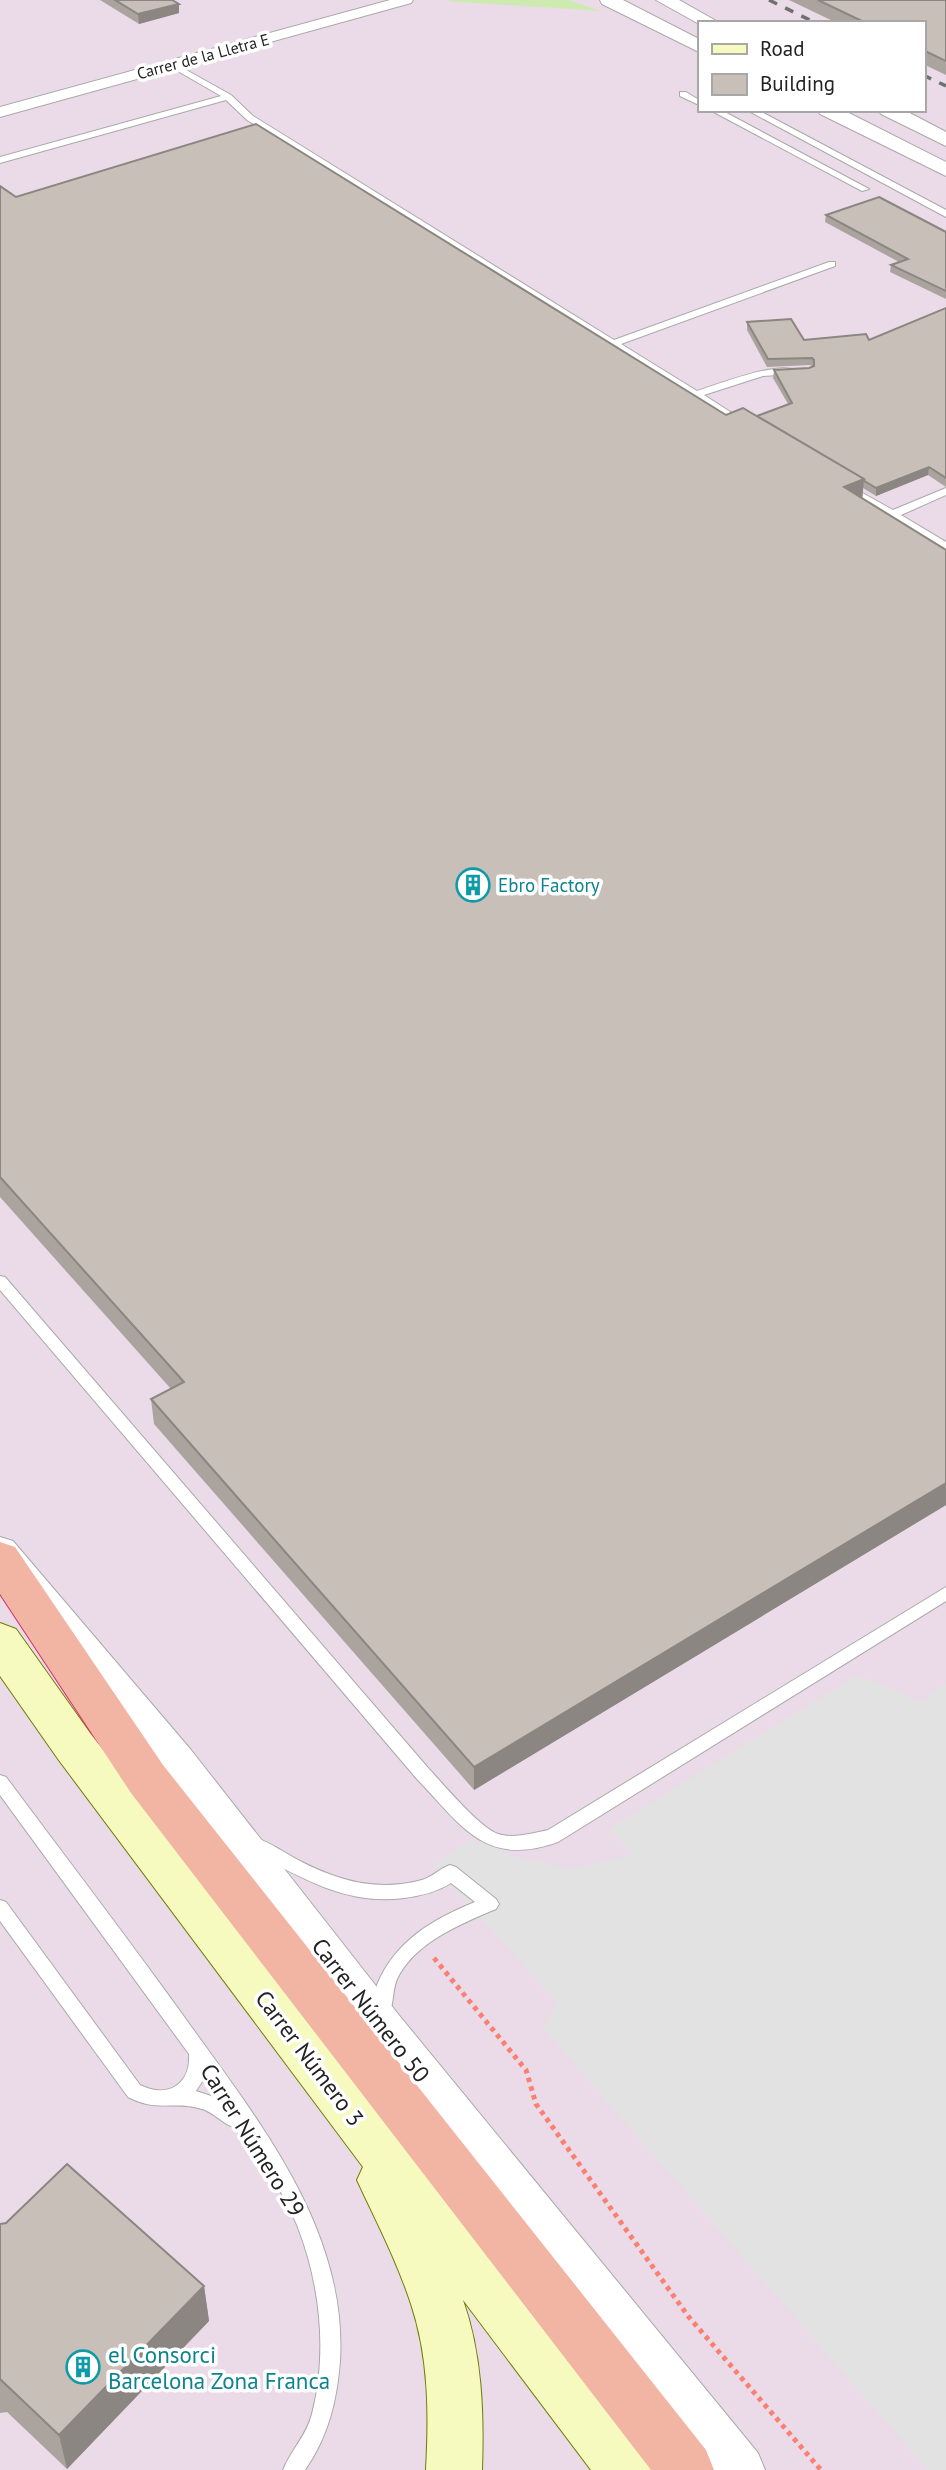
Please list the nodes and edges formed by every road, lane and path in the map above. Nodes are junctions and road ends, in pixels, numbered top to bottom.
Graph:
1 (347, 0) edge
2 (406, 0) edge
3 (609, 0) edge
4 (665, 0) edge
5 (707, 21) edge
6 (698, 45) edge
7 (172, 64) junction
8 (683, 94) dead end
9 (0, 96) edge
10 (228, 97) junction
11 (697, 100) edge
12 (718, 112) edge
13 (755, 112) edge
14 (831, 112) edge
15 (891, 112) edge
16 (893, 112) edge
17 (0, 113) edge
18 (946, 125) edge
19 (946, 139) edge
20 (915, 154) junction
21 (0, 160) edge
22 (946, 160) edge
23 (946, 170) edge
24 (865, 189) dead end
25 (946, 214) edge
26 (832, 264) dead end
27 (614, 343) junction
28 (808, 370) edge
29 (695, 395) junction
30 (754, 431) edge
31 (836, 481) edge
32 (946, 491) edge
33 (894, 514) junction
34 (946, 546) edge
35 (0, 1282) edge
36 (0, 1551) edge
37 (0, 1559) edge
38 (946, 1593) edge
39 (0, 1641) edge
40 (0, 1782) edge
41 (228, 1829) junction
42 (0, 1907) edge
43 (431, 1955) dead end
44 (383, 2027) junction
45 (198, 2051) junction
46 (176, 2096) junction
47 (355, 2118) junction
48 (256, 2138) junction
49 (293, 2470) edge
50 (454, 2470) edge
51 (625, 2470) edge
52 (686, 2470) edge
53 (741, 2470) edge
54 (821, 2470) edge

1 - 9 street, Carrer de la Lletra E
2 - 7 street, Carrer de la Lletra E
3 - 6 street
4 - 5 street
7 - 10 lane
7 - 17 street, Carrer de la Lletra E
8 - 11 lane
10 - 21 lane
10 - 27 lane
12 - 24 lane
13 - 25 lane
14 - 20 street
15 - 19 street
16 - 18 street
20 - 22 street
20 - 23 street
26 - 27 lane
27 - 29 lane
28 - 29 lane
29 - 30 lane
31 - 33 lane
32 - 33 lane
33 - 34 lane
35 - 38 lane
36 - 41 street, Carrer Número 50
37 - 52 highway
39 - 47 main road, Carrer Número 3
40 - 45 lane, Carrer Número 29
41 - 44 street, Carrer Número 50
41 - 44 lane
42 - 46 lane, Carrer Número 29
43 - 54 path
44 - 53 street, Carrer Número 50
45 - 46 lane, Carrer Número 29
45 - 48 lane, Carrer Número 29
46 - 48 lane
47 - 50 main road
47 - 51 main road, Carrer Número 3
48 - 49 lane, Carrer Número 29

